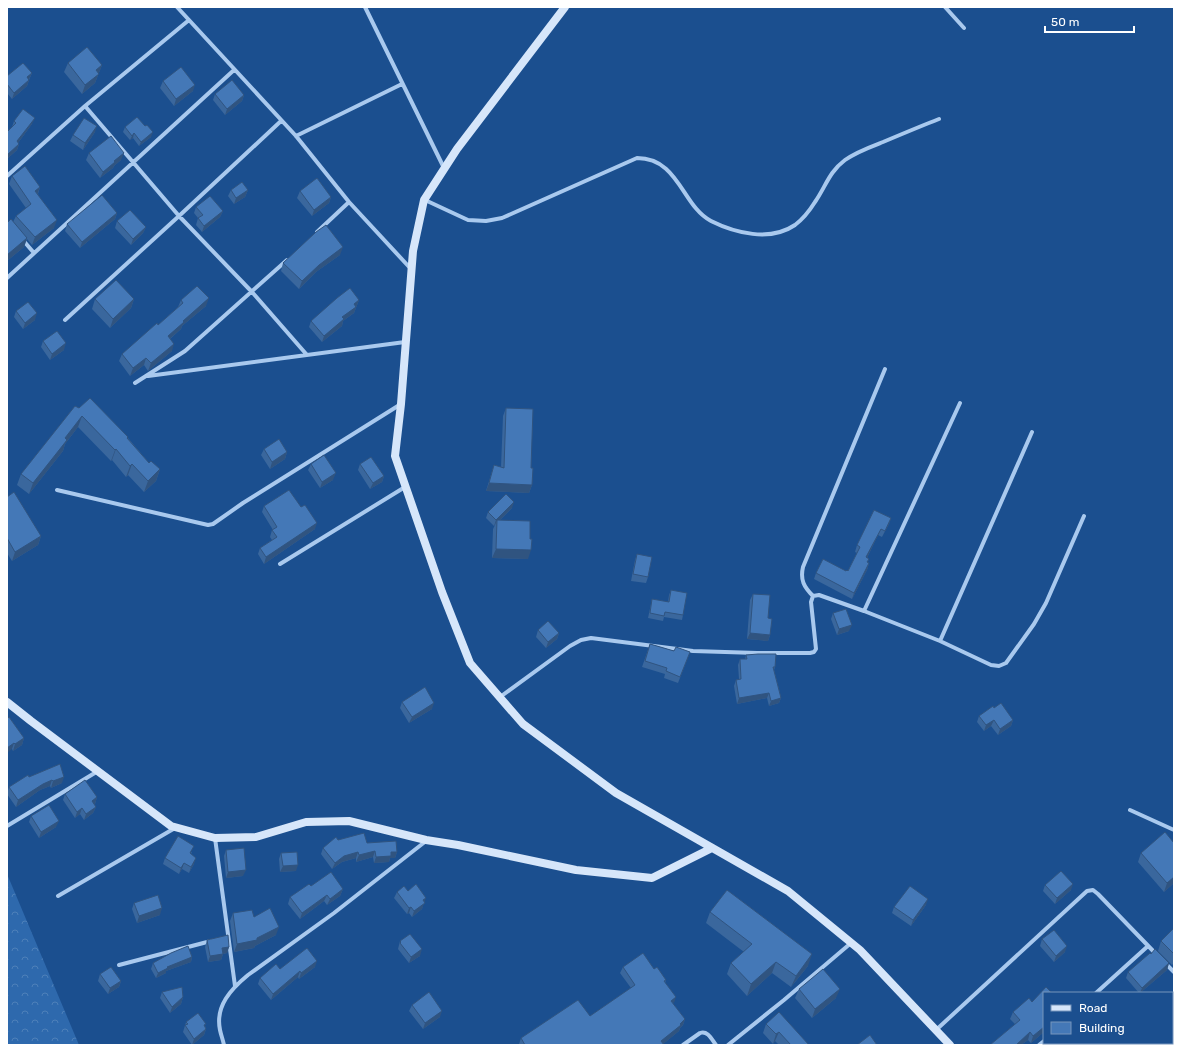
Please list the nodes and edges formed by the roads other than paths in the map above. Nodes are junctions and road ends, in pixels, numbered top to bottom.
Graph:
1 (177, 7) edge
2 (365, 7) edge
3 (565, 7) edge
4 (945, 7) edge
5 (188, 20) junction
6 (964, 28) dead end
7 (234, 70) junction
8 (402, 84) junction
9 (85, 106) junction
10 (940, 119) dead end
11 (281, 121) junction
12 (296, 136) junction
13 (133, 162) junction
14 (444, 168) junction
15 (7, 176) edge
16 (424, 200) junction
17 (349, 202) junction
18 (179, 216) junction
19 (315, 234) edge
20 (21, 238) edge
21 (34, 253) junction
22 (292, 255) edge
23 (411, 269) junction
24 (7, 278) edge
25 (252, 292) junction
26 (64, 320) dead end
27 (405, 342) junction
28 (307, 355) junction
29 (885, 369) dead end
30 (145, 377) junction
31 (135, 383) dead end
32 (960, 403) dead end
33 (401, 404) junction
34 (1032, 432) dead end
35 (406, 487) junction
36 (57, 490) dead end
37 (1084, 516) dead end
38 (280, 564) dead end
39 (813, 596) junction
40 (864, 611) junction
41 (940, 641) junction
42 (500, 698) junction
43 (7, 702) edge
44 (98, 771) junction
45 (1130, 810) dead end
46 (7, 826) edge
47 (176, 827) junction
48 (1174, 830) edge
49 (215, 838) junction
50 (426, 840) junction
51 (712, 848) junction
52 (58, 896) dead end
53 (228, 937) junction
54 (221, 939) edge
55 (214, 941) edge
56 (851, 943) junction
57 (1148, 946) junction
58 (1159, 956) edge
59 (1164, 962) edge
60 (119, 965) dead end
61 (1174, 972) edge
62 (235, 986) junction
63 (1097, 992) edge
64 (936, 1030) junction
65 (224, 1045) edge
66 (683, 1045) edge
67 (716, 1045) edge
68 (728, 1045) edge
69 (949, 1045) edge

1 - 5 street
2 - 8 street
3 - 14 main road
4 - 6 street
5 - 7 street
5 - 9 street
7 - 11 street
7 - 13 street
8 - 12 street
8 - 14 street
9 - 13 street
9 - 15 street
10 - 16 street
11 - 12 street
11 - 18 street
12 - 17 street
13 - 18 street
13 - 21 street
14 - 16 main road
16 - 23 main road
17 - 19 street
17 - 23 street
18 - 25 street
18 - 26 street
20 - 21 street
21 - 24 street
22 - 25 street
23 - 27 main road
25 - 28 street
25 - 30 street
27 - 28 street
27 - 33 main road
28 - 30 street
29 - 39 street
30 - 31 street
32 - 40 street
33 - 35 main road
33 - 36 street
34 - 41 street
35 - 38 street
35 - 42 main road
37 - 41 street
39 - 40 street
39 - 42 street
40 - 41 street
42 - 51 main road
43 - 44 main road
44 - 46 street
44 - 47 main road
45 - 48 street
47 - 49 main road
47 - 52 street
49 - 50 main road
49 - 53 street
50 - 51 main road
50 - 62 street
51 - 56 main road
53 - 54 street
53 - 62 street
55 - 60 street
56 - 64 main road
56 - 68 street
57 - 58 street
57 - 63 street
57 - 64 street
59 - 61 street
62 - 65 street
64 - 69 main road
66 - 67 street

